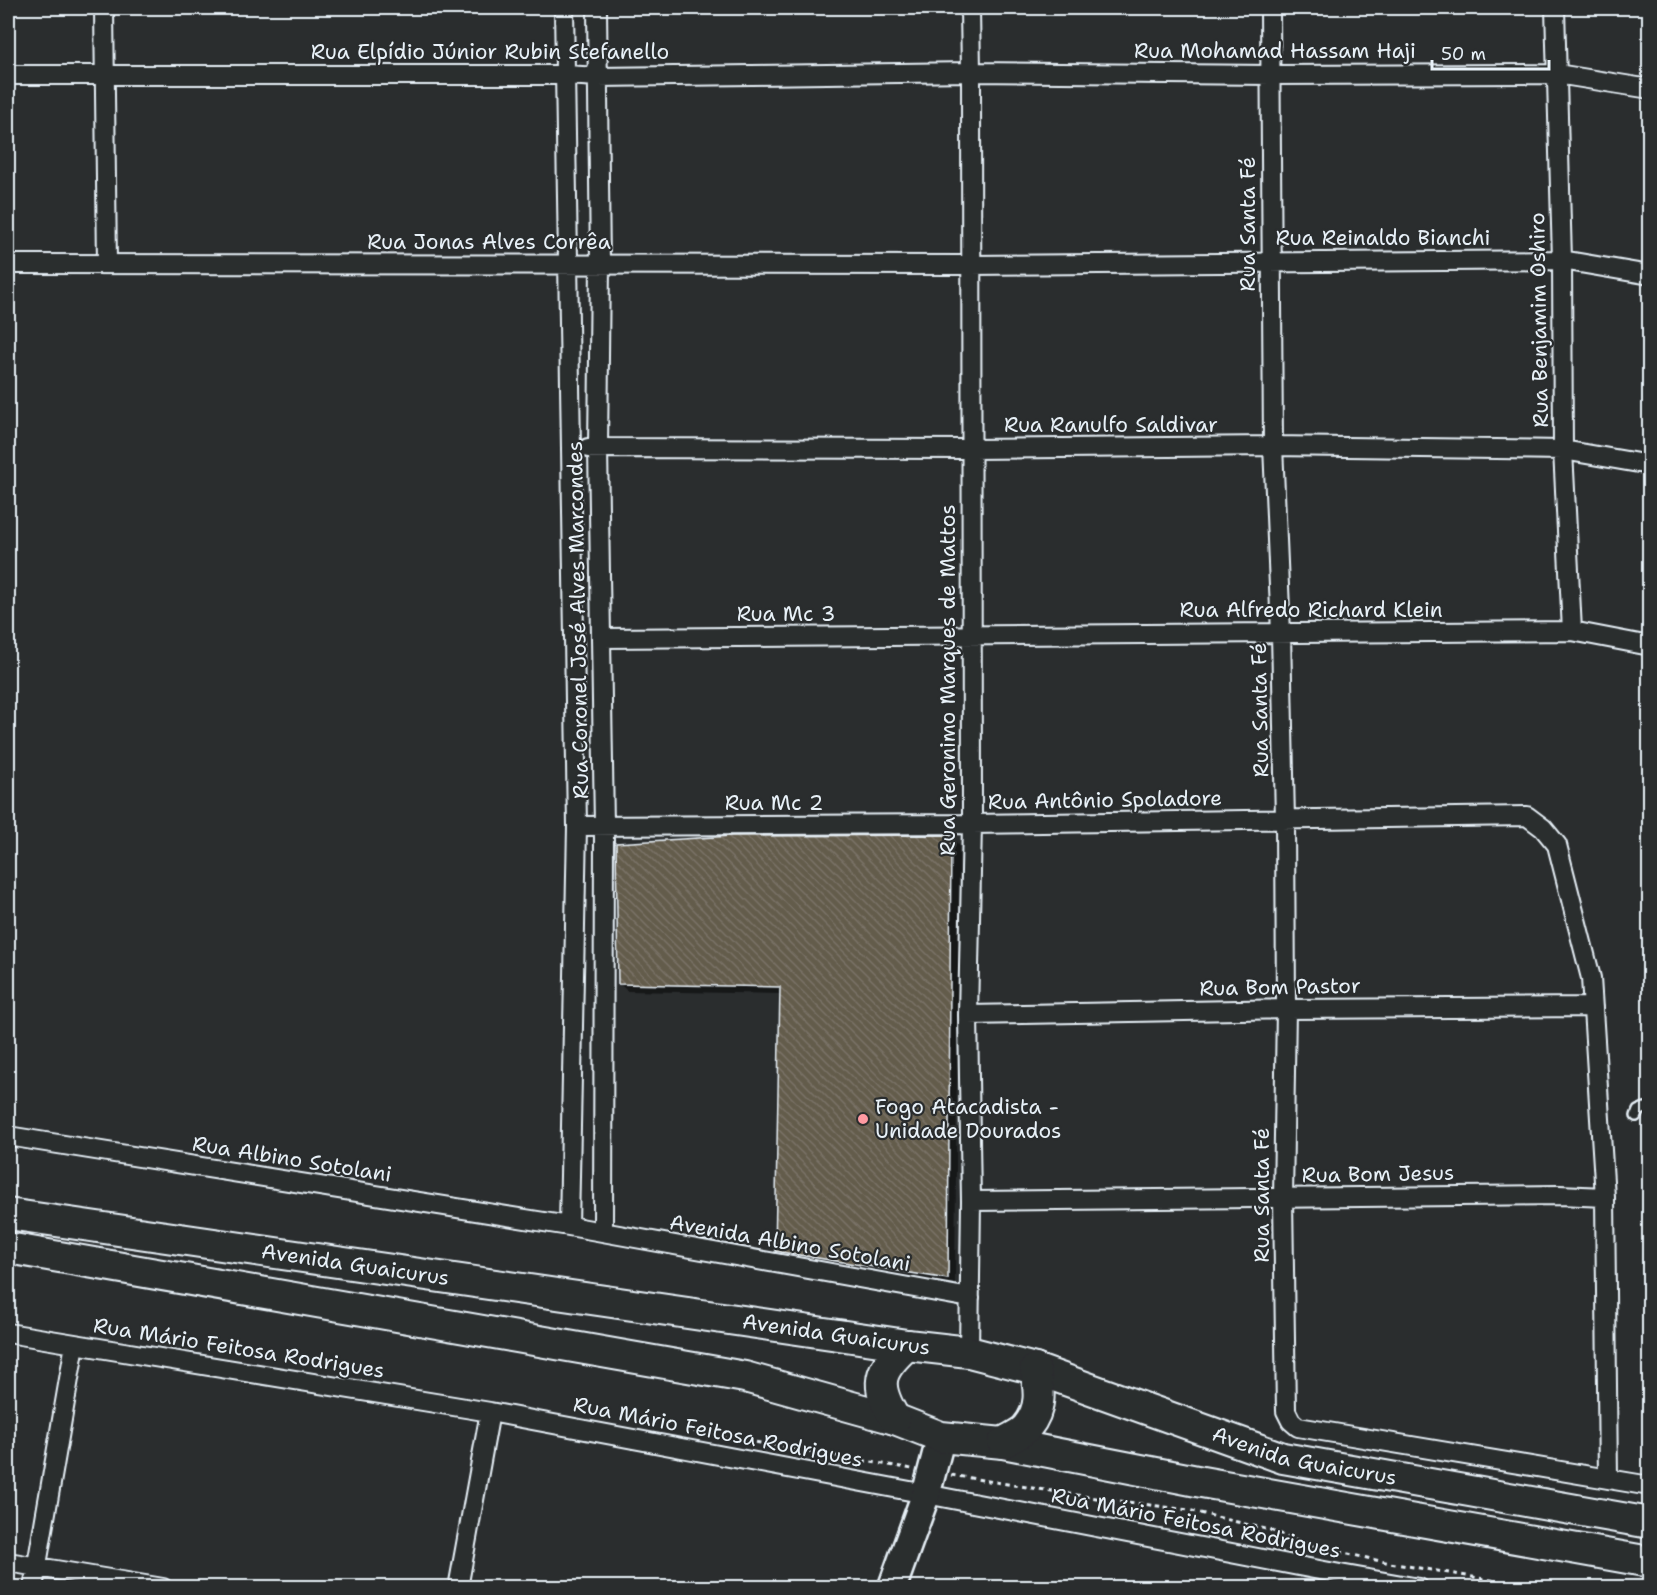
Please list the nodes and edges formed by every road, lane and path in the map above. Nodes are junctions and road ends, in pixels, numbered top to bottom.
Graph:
1 (104, 8) edge
2 (564, 8) edge
3 (597, 8) edge
4 (970, 8) edge
5 (1270, 8) edge
6 (1555, 8) edge
7 (972, 72) junction
8 (105, 74) junction
9 (1557, 74) junction
10 (8, 75) edge
11 (566, 75) junction
12 (1271, 75) junction
13 (598, 76) junction
14 (1650, 89) edge
15 (1562, 260) junction
16 (1271, 261) junction
17 (8, 264) edge
18 (107, 264) junction
19 (569, 264) junction
20 (600, 264) junction
21 (971, 265) junction
22 (1650, 275) edge
23 (1273, 446) junction
24 (571, 447) junction
25 (598, 448) junction
26 (971, 449) junction
27 (1563, 450) junction
28 (1650, 465) edge
29 (1572, 631) junction
30 (1281, 633) junction
31 (971, 636) junction
32 (602, 638) junction
33 (1650, 646) edge
34 (1285, 820) junction
35 (972, 824) junction
36 (576, 826) junction
37 (604, 826) junction
38 (1593, 1007) junction
39 (1286, 1009) junction
40 (968, 1015) junction
41 (1650, 1109) edge
42 (1635, 1116) dead end
43 (8, 1136) edge
44 (1605, 1197) junction
45 (1283, 1198) junction
46 (971, 1201) junction
47 (8, 1214) edge
48 (569, 1226) junction
49 (603, 1232) junction
50 (8, 1248) edge
51 (970, 1298) junction
52 (8, 1333) edge
53 (75, 1344) junction
54 (907, 1345) junction
55 (969, 1352) junction
56 (1035, 1369) junction
57 (490, 1412) junction
58 (895, 1419) junction
59 (941, 1437) junction
60 (1003, 1443) junction
61 (1608, 1479) junction
62 (1650, 1486) edge
63 (926, 1494) junction
64 (1650, 1524) edge
65 (8, 1562) edge
66 (1650, 1562) edge
67 (36, 1567) junction
68 (1339, 1581) edge
69 (33, 1587) edge
70 (163, 1587) edge
71 (458, 1587) edge
72 (892, 1587) edge
73 (1419, 1587) edge

1 - 8 street
2 - 11 street, Rua Coronel José Alves Marcondes
3 - 13 street, Rua Coronel José Alves Marcondes
4 - 7 street, Rua Geronimo Marques de Mattos
5 - 12 street, Rua Santa Fé
6 - 9 street, Rua Benjamim Oshiro
7 - 12 street, Rua Mohamad Hassam Haji
7 - 13 street, Rua Elpídio Júnior Rubin Stefanello
7 - 21 street, Rua Geronimo Marques de Mattos
8 - 10 street, Rua Elpídio Júnior Rubin Stefanello
8 - 11 street, Rua Elpídio Júnior Rubin Stefanello
8 - 18 street
9 - 12 street, Rua Mohamad Hassam Haji
9 - 14 street, Rua Mohamad Hassam Haji
9 - 15 street, Rua Benjamim Oshiro
11 - 13 street, Rua Elpídio Júnior Rubin Stefanello
11 - 19 street, Rua Coronel José Alves Marcondes
12 - 16 street, Rua Santa Fé
13 - 20 street, Rua Coronel José Alves Marcondes
15 - 16 street, Rua Reinaldo Bianchi
15 - 22 street, Rua Reinaldo Bianchi
15 - 27 street, Rua Benjamim Oshiro
16 - 21 street, Rua Reinaldo Bianchi
16 - 23 street, Rua Santa Fé
17 - 18 street, Rua Jonas Alves Corrêa
18 - 19 street, Rua Jonas Alves Corrêa
19 - 20 street, Rua Jonas Alves Corrêa
19 - 24 street, Rua Coronel José Alves Marcondes
20 - 21 street, Rua Jonas Alves Corrêa
20 - 25 street, Rua Coronel José Alves Marcondes
21 - 26 street, Rua Geronimo Marques de Mattos
23 - 26 street, Rua Ranulfo Saldivar
23 - 27 street, Rua Ranulfo Saldivar
23 - 30 street, Rua Santa Fé
24 - 25 street, Rua Ranulfo Saldivar
24 - 36 street, Rua Coronel José Alves Marcondes
25 - 26 street, Rua Ranulfo Saldivar
25 - 32 street, Rua Coronel José Alves Marcondes
26 - 31 street, Rua Geronimo Marques de Mattos
27 - 28 street, Rua Ranulfo Saldivar
27 - 29 street, Rua Benjamim Oshiro
29 - 30 street, Rua Alfredo Richard Klein
29 - 33 street, Rua Alfredo Richard Klein
30 - 31 street, Rua Alfredo Richard Klein
30 - 34 street, Rua Santa Fé
31 - 32 street, Rua Mc 3
31 - 35 street, Rua Geronimo Marques de Mattos
32 - 37 street, Rua Coronel José Alves Marcondes
34 - 35 street, Rua Antônio Spoladore
34 - 38 street, Rua Antônio Spoladore
34 - 39 street, Rua Santa Fé
35 - 37 street, Rua Mc 2
35 - 40 street, Rua Geronimo Marques de Mattos
36 - 37 street, Rua Mc 2
36 - 48 street, Rua Coronel José Alves Marcondes
37 - 49 street, Rua Coronel José Alves Marcondes
38 - 39 street, Rua Bom Pastor
38 - 44 street
39 - 40 street, Rua Bom Pastor
39 - 45 street, Rua Santa Fé
40 - 46 street, Rua Geronimo Marques de Mattos
41 - 42 lane
43 - 48 street, Rua Albino Sotolani
44 - 45 street, Rua Bom Jesus
44 - 61 street
45 - 46 street, Rua Bom Jesus
45 - 61 street, Rua Santa Fé
46 - 51 street, Rua Geronimo Marques de Mattos
47 - 54 main road, Avenida Guaicurus
48 - 49 street, Rua Albino Sotolani
49 - 51 street, Avenida Albino Sotolani
50 - 58 main road, Avenida Guaicurus
51 - 55 street, Rua Geronimo Marques de Mattos
52 - 53 street, Rua Mário Feitosa Rodrigues
53 - 57 street, Rua Mário Feitosa Rodrigues
53 - 67 street
54 - 55 main road, Avenida Guaicurus
54 - 58 main road
55 - 56 main road, Avenida Guaicurus
56 - 60 main road
56 - 64 main road, Avenida Guaicurus
57 - 63 street, Rua Mário Feitosa Rodrigues
57 - 71 street
58 - 59 main road, Avenida Guaicurus
59 - 60 main road, Avenida Guaicurus
59 - 63 street
60 - 66 main road, Avenida Guaicurus
61 - 62 street
63 - 68 street, Rua Mário Feitosa Rodrigues
63 - 72 street
65 - 67 street
67 - 69 street
67 - 70 street
68 - 73 street, Rua Mário Feitosa Rodrigues

